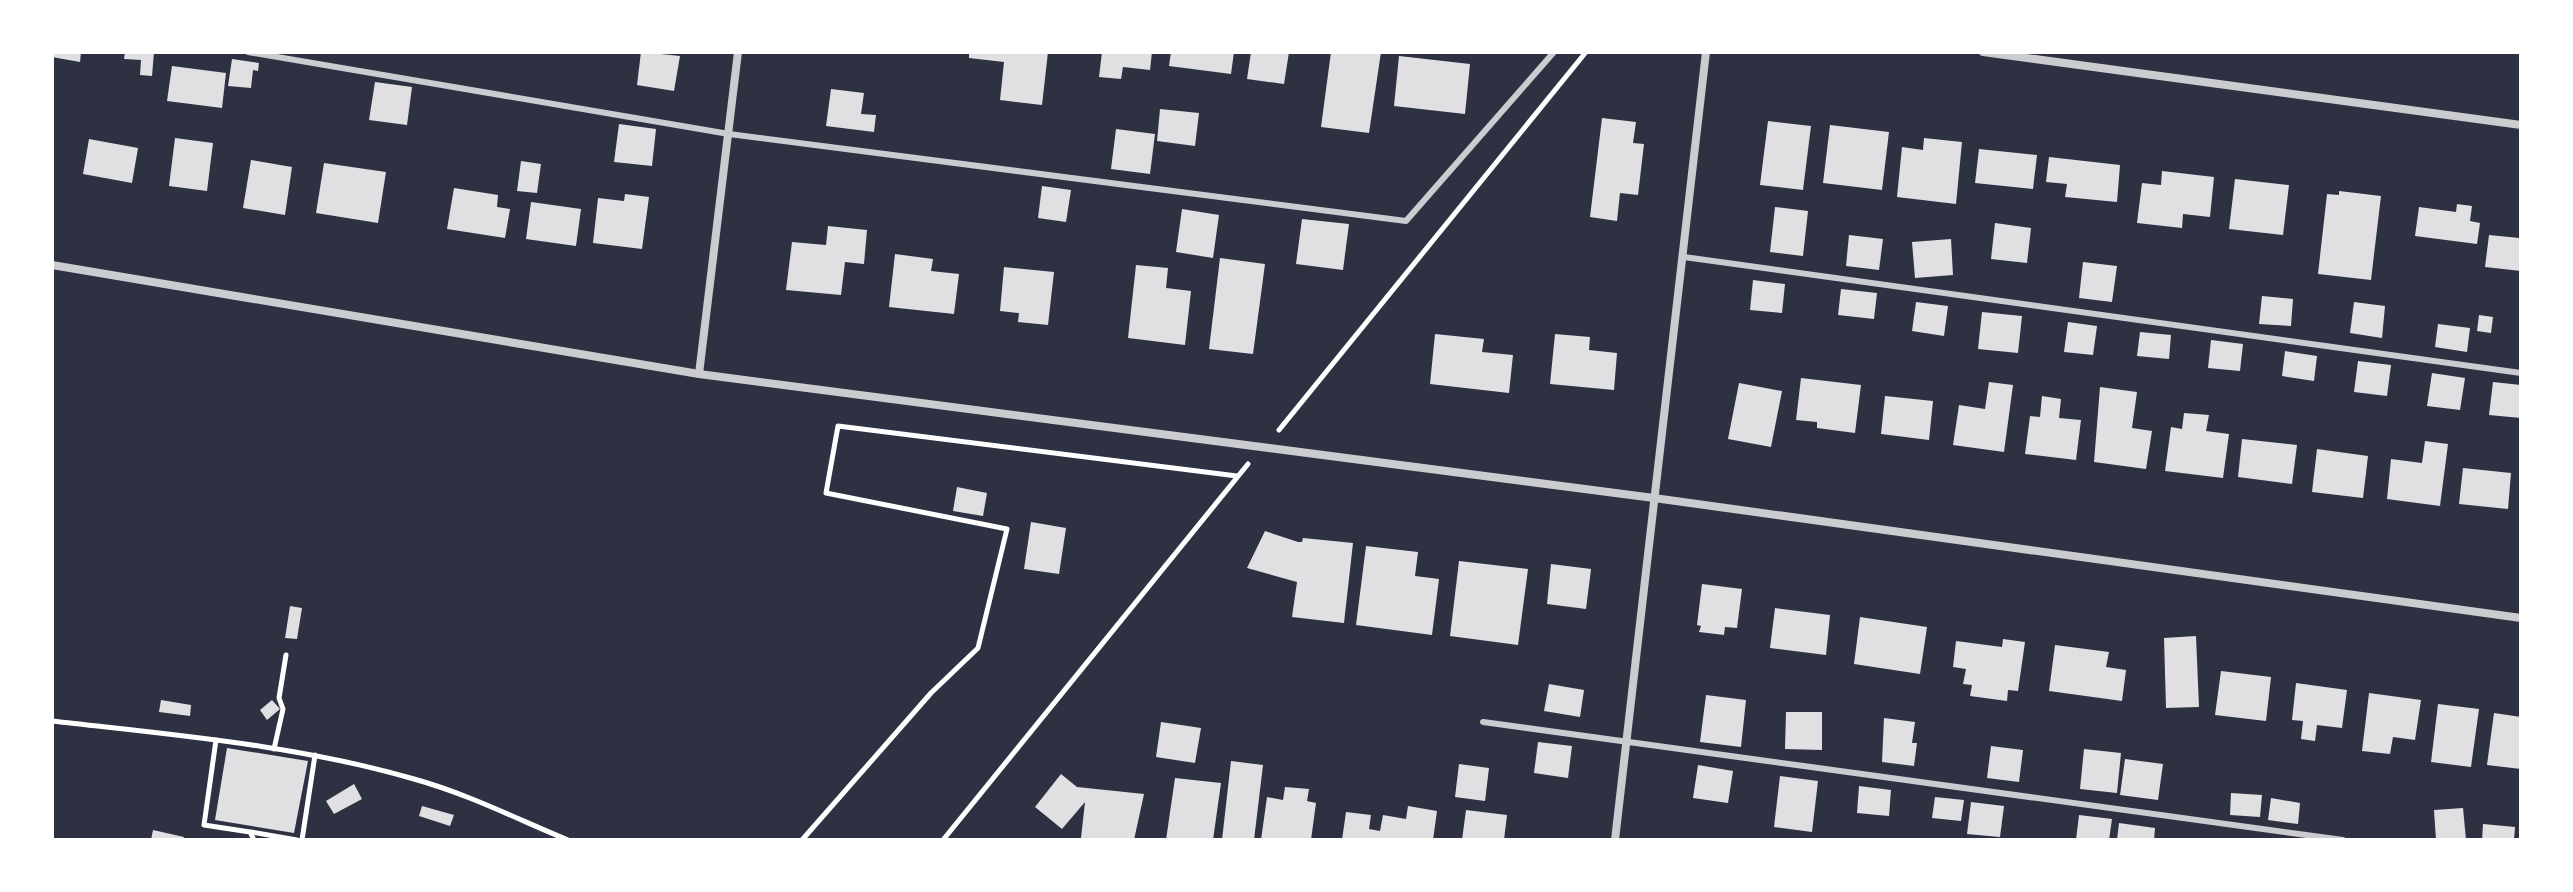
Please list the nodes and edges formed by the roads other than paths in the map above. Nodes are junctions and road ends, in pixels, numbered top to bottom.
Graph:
1 (248, 52) edge
2 (738, 52) edge
3 (1554, 52) edge
4 (1706, 52) edge
5 (1983, 52) edge
6 (2521, 125) edge
7 (729, 134) junction
8 (1684, 257) junction
9 (52, 265) edge
10 (2521, 373) edge
11 (699, 374) junction
12 (1654, 498) junction
13 (2521, 618) edge
14 (1483, 722) dead end
15 (1626, 741) junction
16 (1615, 840) edge
17 (2343, 840) edge

1 - 7 lane
2 - 7 street
3 - 7 lane
4 - 8 street
5 - 6 street
7 - 11 street
8 - 10 lane
8 - 12 street
9 - 11 street
11 - 12 street
12 - 13 street
12 - 15 street
14 - 15 lane
15 - 16 street
15 - 17 lane

